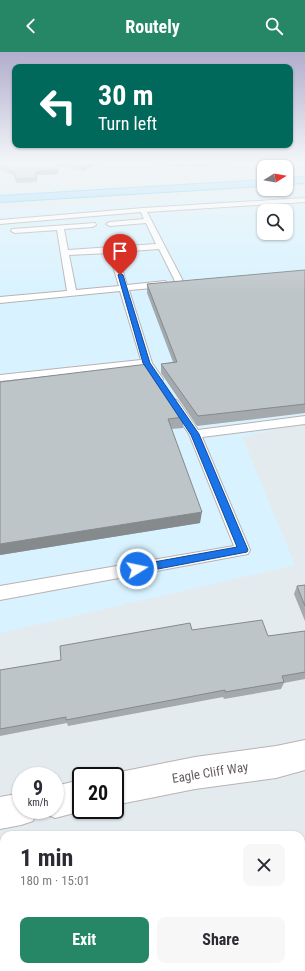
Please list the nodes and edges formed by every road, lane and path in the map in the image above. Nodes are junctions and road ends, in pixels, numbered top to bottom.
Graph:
1 (210, 206) edge
2 (143, 210) junction
3 (149, 221) junction
4 (0, 222) edge
5 (110, 224) dead end
6 (92, 225) dead end
7 (60, 228) junction
8 (15, 231) dead end
9 (161, 246) junction
10 (112, 250) junction
11 (65, 253) junction
12 (125, 288) junction
13 (72, 293) junction
14 (0, 300) edge
15 (147, 363) junction
16 (0, 378) edge
17 (305, 420) edge
18 (195, 434) junction
19 (0, 593) edge
20 (305, 755) edge
21 (124, 787) edge
22 (12, 811) edge
23 (0, 813) edge

1 - 2 lane
2 - 3 lane
2 - 4 lane
3 - 5 lane
3 - 9 lane
6 - 7 lane
7 - 8 lane
7 - 11 lane
9 - 10 lane
9 - 12 lane
10 - 11 lane
10 - 12 lane
11 - 13 lane
12 - 13 lane
12 - 15 lane
13 - 14 lane
15 - 16 lane
15 - 18 lane
17 - 18 lane
18 - 19 lane
20 - 21 street, Eagle Cliff Way
22 - 23 street

